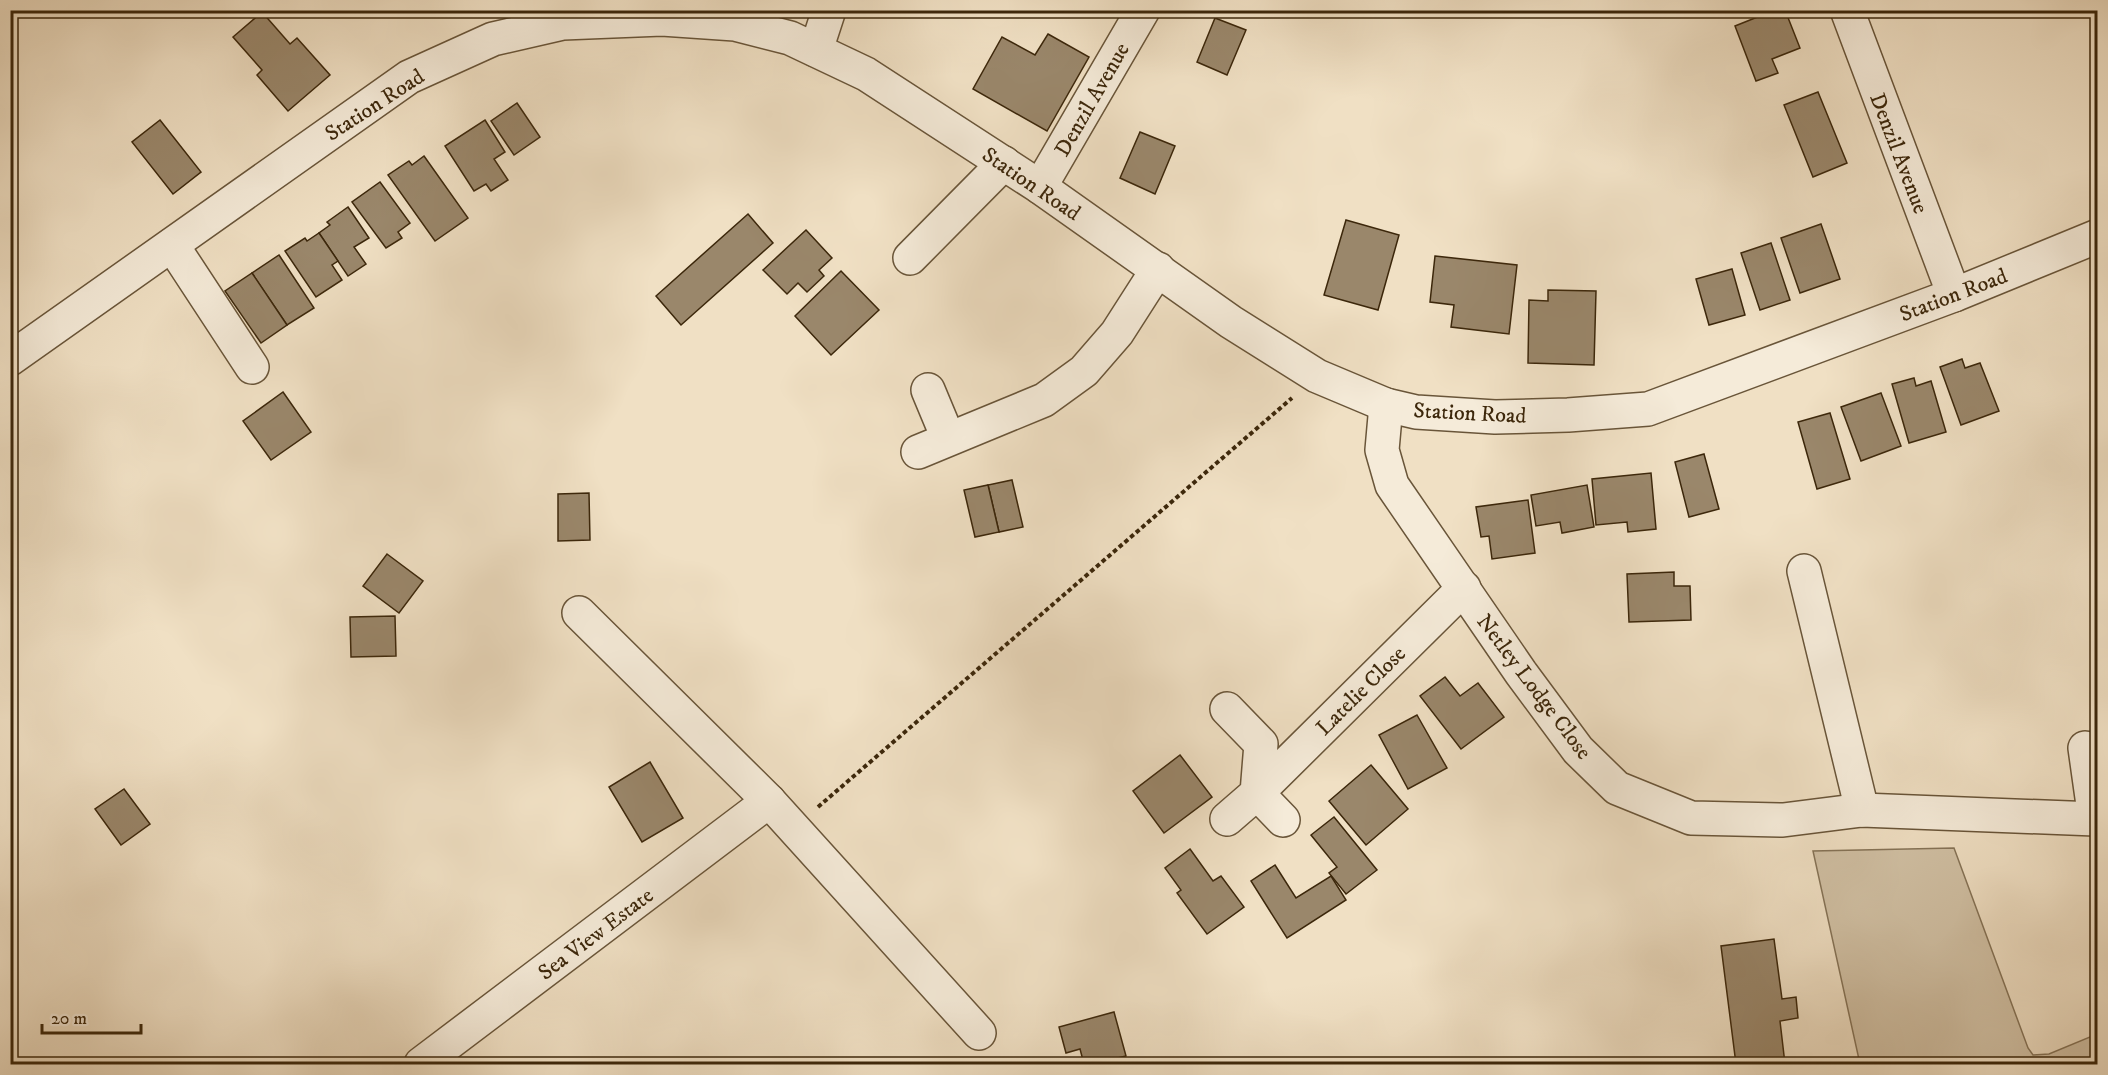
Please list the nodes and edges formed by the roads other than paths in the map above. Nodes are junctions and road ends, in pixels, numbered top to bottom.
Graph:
1 (830, 10) edge
2 (1143, 10) edge
3 (1847, 10) edge
4 (662, 15) edge
5 (816, 50) junction
6 (1004, 164) junction
7 (1040, 187) junction
8 (2097, 236) edge
9 (172, 245) junction
10 (910, 258) dead end
11 (1158, 269) junction
12 (1954, 295) junction
13 (10, 359) edge
14 (252, 368) dead end
15 (928, 390) dead end
16 (1386, 405) junction
17 (948, 438) junction
18 (918, 452) dead end
19 (1804, 571) dead end
20 (1464, 588) junction
21 (579, 613) dead end
22 (1227, 708) dead end
23 (2085, 748) dead end
24 (1257, 793) junction
25 (769, 801) junction
26 (1862, 810) junction
27 (1227, 819) dead end
28 (2096, 819) edge
29 (1284, 820) dead end
30 (979, 1033) dead end
31 (421, 1065) edge

1 - 5 street
2 - 7 street, Denzil Avenue
3 - 12 street, Denzil Avenue
4 - 5 street, Station Road
4 - 9 street, Station Road
5 - 6 street, Station Road
6 - 7 street, Station Road
6 - 10 street
7 - 11 street, Station Road
8 - 12 street, Station Road
9 - 13 street, Station Road
9 - 14 street
11 - 16 street, Station Road
11 - 17 street
12 - 16 street, Station Road
15 - 17 street
16 - 20 street, Netley Lodge Close
17 - 18 street
19 - 26 street
20 - 24 street, Latelie Close
20 - 26 street, Netley Lodge Close
21 - 25 street
22 - 24 street
23 - 28 street, Netley Lodge Close
24 - 27 street, Latelie Close
24 - 29 street
25 - 30 street
25 - 31 street, Sea View Estate
26 - 28 street, Netley Lodge Close

